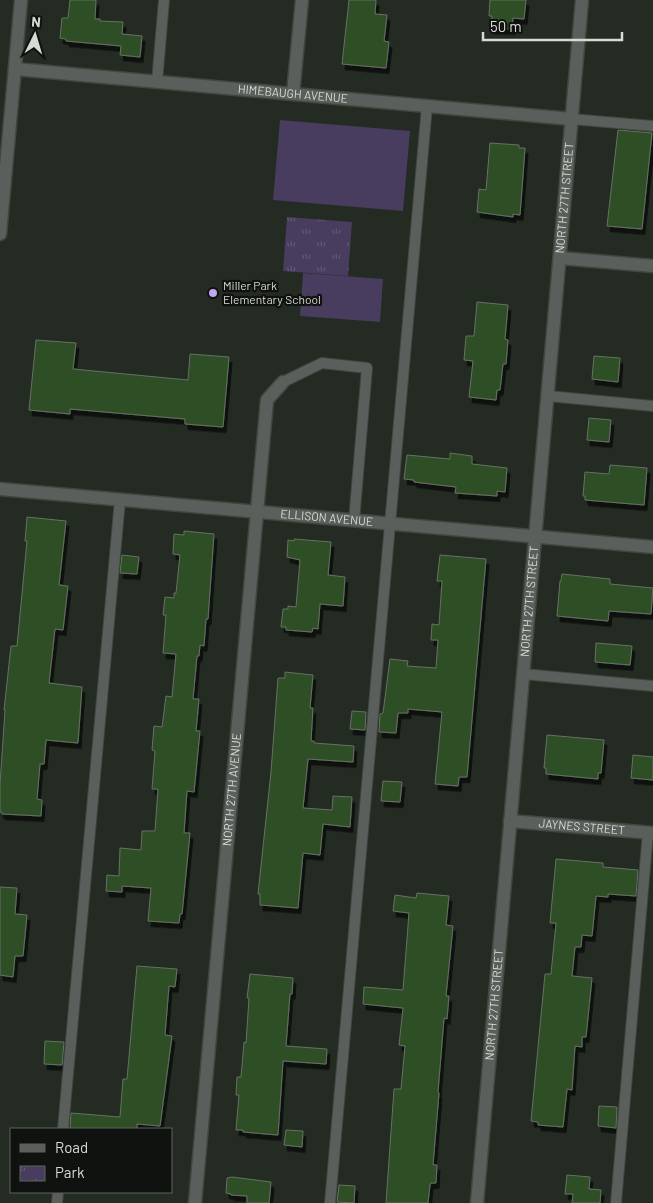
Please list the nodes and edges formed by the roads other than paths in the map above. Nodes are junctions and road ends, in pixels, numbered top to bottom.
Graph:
1 (21, 0) edge
2 (164, 0) edge
3 (302, 0) edge
4 (582, 0) edge
5 (14, 70) junction
6 (157, 82) junction
7 (293, 94) junction
8 (427, 106) junction
9 (571, 119) junction
10 (653, 126) edge
11 (0, 234) edge
12 (560, 258) junction
13 (653, 266) edge
14 (283, 382) joint
15 (548, 396) junction
16 (653, 406) edge
17 (0, 489) edge
18 (120, 500) junction
19 (256, 512) junction
20 (354, 521) junction
21 (391, 524) junction
22 (535, 537) junction
23 (653, 547) edge
24 (523, 674) junction
25 (653, 686) edge
26 (510, 821) junction
27 (651, 833) edge
28 (63, 1128) edge
29 (194, 1203) edge
30 (330, 1203) edge
31 (477, 1203) edge
32 (616, 1203) edge

1 - 5 street
2 - 6 lane
3 - 7 street
4 - 9 street, NORTH 27TH STREET
5 - 6 street, HIMEBAUGH AVENUE
5 - 11 street
6 - 7 street, HIMEBAUGH AVENUE
7 - 8 street, HIMEBAUGH AVENUE
8 - 9 street, HIMEBAUGH AVENUE
8 - 21 lane
9 - 10 lane
9 - 12 street, NORTH 27TH STREET
12 - 13 street
12 - 15 street, NORTH 27TH STREET
14 - 19 street, NORTH 27TH AVENUE
14 - 20 lane
15 - 16 lane
15 - 22 street, NORTH 27TH STREET
17 - 18 street, ELLISON AVENUE
18 - 19 street, ELLISON AVENUE
18 - 28 lane
19 - 20 street, ELLISON AVENUE
19 - 29 street, NORTH 27TH AVENUE
20 - 21 street, ELLISON AVENUE
21 - 22 street, ELLISON AVENUE
21 - 30 lane
22 - 23 street, ELLISON AVENUE
22 - 24 street, NORTH 27TH STREET
24 - 25 lane
24 - 26 street, NORTH 27TH STREET
26 - 27 street, JAYNES STREET
26 - 31 street, NORTH 27TH STREET
27 - 32 lane

